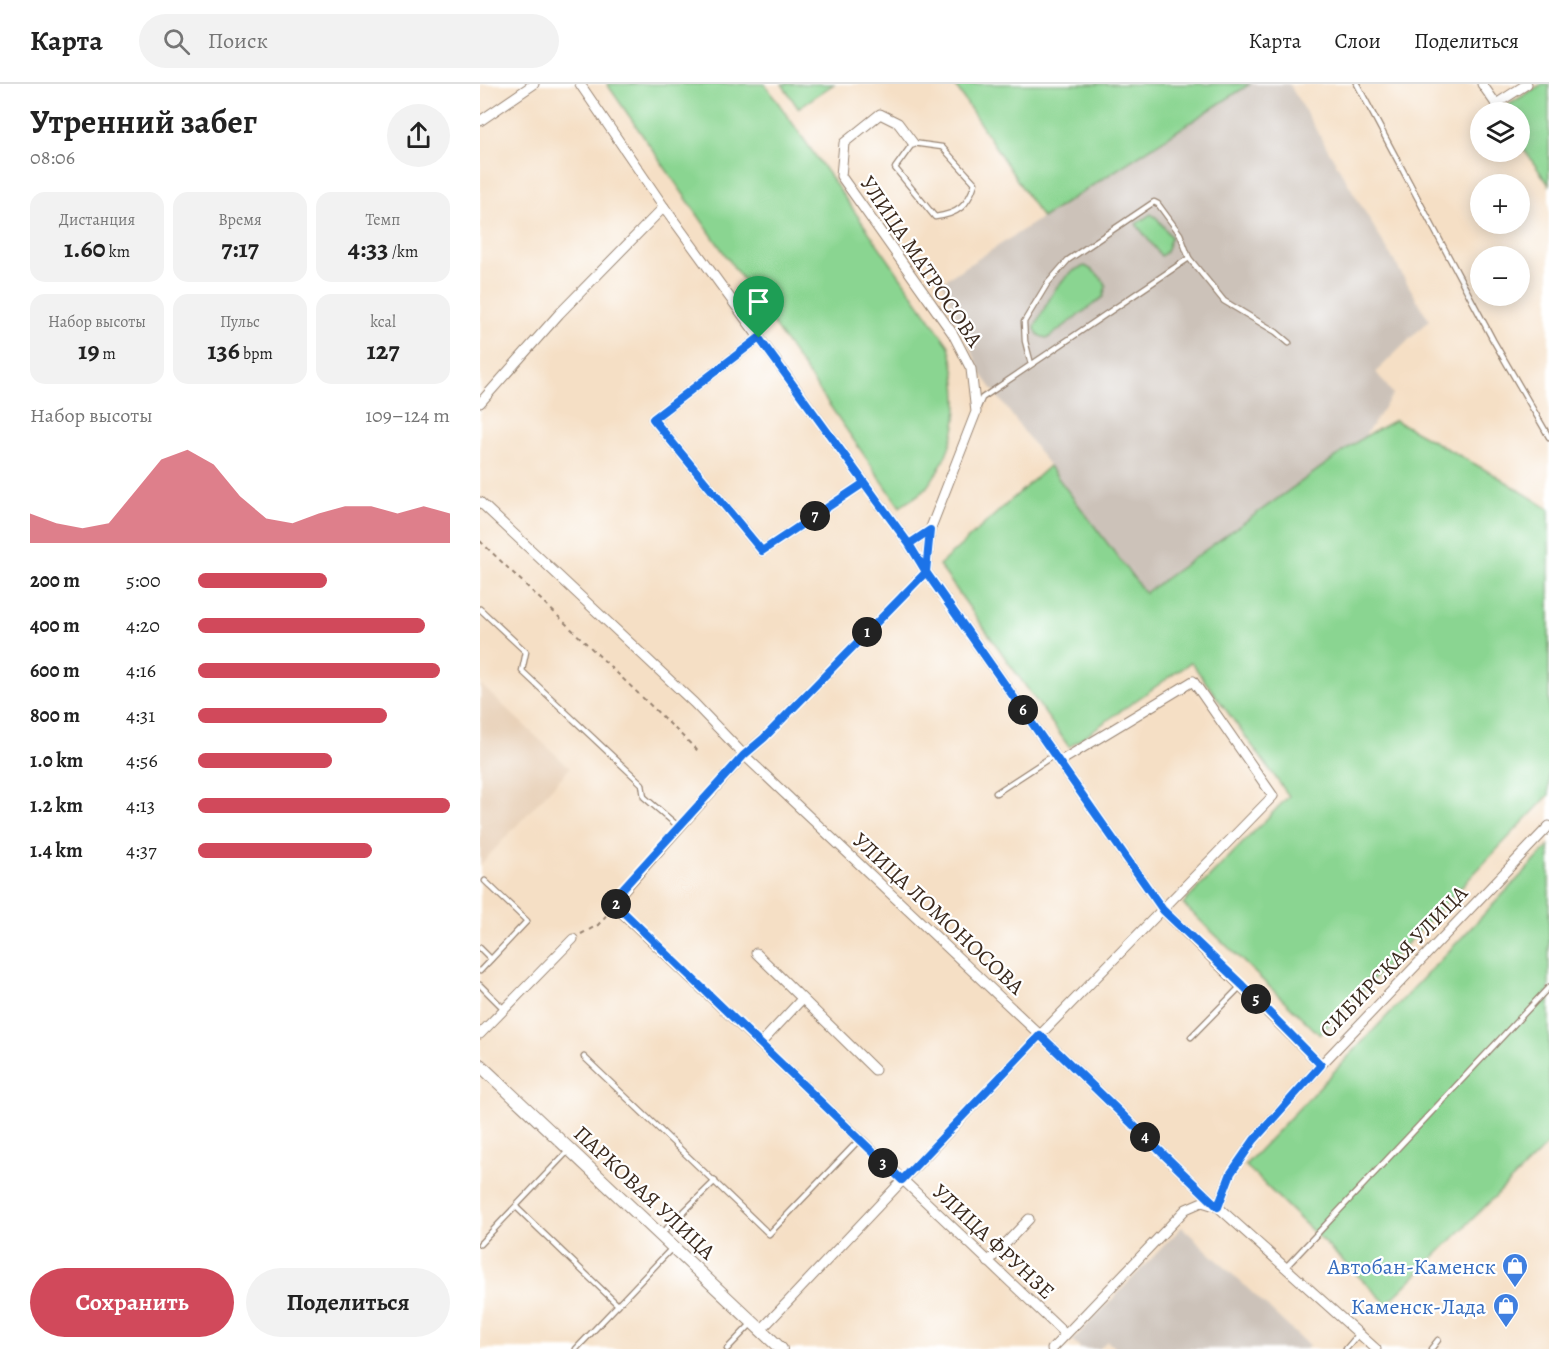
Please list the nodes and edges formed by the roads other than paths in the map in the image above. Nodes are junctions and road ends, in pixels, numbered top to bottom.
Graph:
1 (534, 84) edge
2 (580, 84) edge
3 (1357, 84) edge
4 (1482, 84) edge
5 (1527, 84) edge
6 (480, 121) edge
7 (914, 143) junction
8 (664, 207) junction
9 (1189, 258) junction
10 (759, 338) junction
11 (1289, 343) dead end
12 (1031, 364) junction
13 (480, 403) edge
14 (976, 412) junction
15 (1549, 437) edge
16 (864, 483) junction
17 (480, 502) edge
18 (930, 530) junction
19 (909, 544) junction
20 (926, 572) junction
21 (480, 609) edge
22 (744, 755) junction
23 (1057, 759) junction
24 (996, 793) dead end
25 (1549, 826) edge
26 (679, 827) junction
27 (485, 881) dead end
28 (1163, 910) junction
29 (573, 939) road end
30 (480, 948) edge
31 (756, 953) dead end
32 (491, 959) junction
33 (480, 971) edge
34 (480, 985) edge
35 (1242, 985) junction
36 (1549, 987) edge
37 (802, 999) junction
38 (505, 1010) junction
39 (480, 1034) edge
40 (1040, 1035) junction
41 (1191, 1037) dead end
42 (760, 1044) junction
43 (584, 1057) dead end
44 (480, 1065) edge
45 (1321, 1065) junction
46 (875, 1070) dead end
47 (860, 1140) junction
48 (569, 1150) junction
49 (902, 1180) junction
50 (715, 1181) junction
51 (516, 1207) junction
52 (1218, 1207) junction
53 (1029, 1219) dead end
54 (660, 1235) junction
55 (480, 1244) edge
56 (673, 1247) junction
57 (988, 1262) junction
58 (1285, 1268) junction
59 (618, 1305) junction
60 (757, 1326) junction
61 (1065, 1334) junction
62 (1358, 1335) junction
63 (1438, 1340) dead end
64 (576, 1349) edge
65 (727, 1349) edge
66 (781, 1349) edge
67 (1052, 1349) edge
68 (1346, 1349) edge
69 (1376, 1349) edge
70 (1431, 1349) edge

1 - 6 street
2 - 8 street
3 - 15 lane
4 - 5 street
7 - 7 lane
7 - 14 street, УЛИЦА МАТРОСОВА
8 - 10 street
8 - 13 street
9 - 11 lane
9 - 12 lane
9 - 12 lane
10 - 16 street
10 - 16 street
12 - 14 lane
14 - 18 street, УЛИЦА МАТРОСОВА
16 - 19 street
17 - 22 street, УЛИЦА ЛОМОНОСОВА
18 - 19 street
18 - 20 street, УЛИЦА МАТРОСОВА
19 - 20 street
20 - 22 street
20 - 23 street
21 - 26 lane
22 - 26 street
22 - 40 street, УЛИЦА ЛОМОНОСОВА
23 - 24 lane
23 - 28 street
23 - 28 street
25 - 45 street, СИБИРСКАЯ УЛИЦА
26 - 42 street, УЛИЦА ФРУНЗЕ
27 - 32 lane
28 - 35 street
28 - 40 street
29 - 38 street
30 - 32 lane
31 - 37 street
32 - 33 lane
34 - 38 lane
35 - 41 lane
35 - 45 street
36 - 58 lane
37 - 42 lane
37 - 46 street
38 - 39 street
40 - 49 street
40 - 52 street, УЛИЦА ЛОМОНОСОВА
42 - 47 street, УЛИЦА ФРУНЗЕ
43 - 50 lane
44 - 48 street, ПАРКОВАЯ УЛИЦА
45 - 52 street, СИБИРСКАЯ УЛИЦА
47 - 49 street, УЛИЦА ФРУНЗЕ
47 - 50 lane
48 - 51 lane
48 - 54 street, ПАРКОВАЯ УЛИЦА
49 - 57 street, УЛИЦА ФРУНЗЕ
49 - 60 street
50 - 54 lane
51 - 55 lane
51 - 59 lane
52 - 58 street, УЛИЦА ЛОМОНОСОВА
52 - 61 street
53 - 57 street
54 - 56 street, ПАРКОВАЯ УЛИЦА
56 - 59 lane
56 - 60 street, ПАРКОВАЯ УЛИЦА
57 - 61 street, УЛИЦА ФРУНЗЕ
58 - 62 street, УЛИЦА ЛОМОНОСОВА
59 - 64 lane
60 - 65 lane
60 - 66 street, ПАРКОВАЯ УЛИЦА
61 - 67 street
62 - 68 lane
62 - 69 street, УЛИЦА ЛОМОНОСОВА
63 - 70 lane

